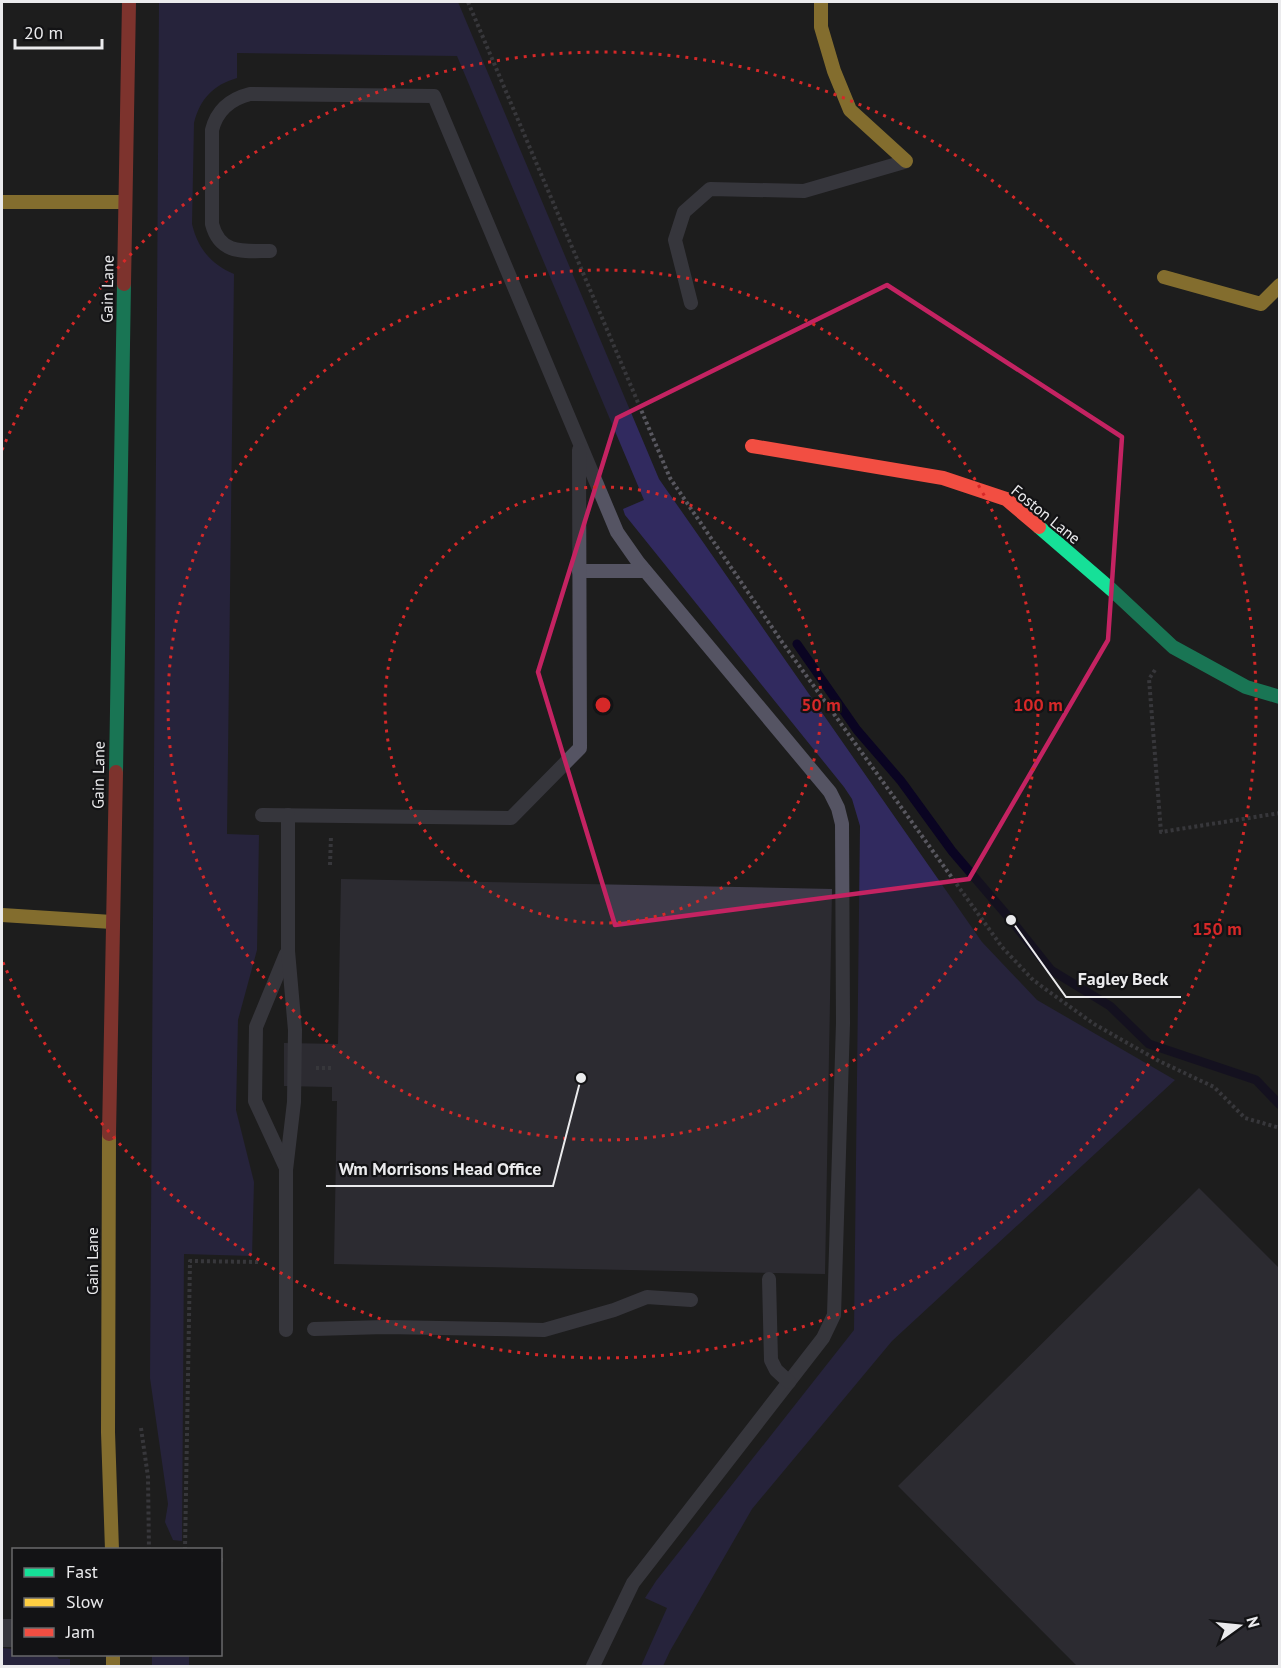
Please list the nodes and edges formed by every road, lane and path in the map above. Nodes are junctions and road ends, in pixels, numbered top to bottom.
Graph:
1 (129, 2) edge
2 (468, 2) edge
3 (821, 2) edge
4 (906, 161) joint
5 (2, 202) edge
6 (125, 202) junction
7 (270, 251) dead end
8 (1164, 277) dead end
9 (1280, 285) edge
10 (691, 303) dead end
11 (579, 442) junction
12 (752, 446) dead end
13 (579, 571) junction
14 (645, 571) junction
15 (1173, 647) junction
16 (1280, 697) edge
17 (1280, 813) edge
18 (262, 815) dead end
19 (288, 815) junction
20 (331, 816) junction
21 (330, 865) dead end
22 (2, 915) edge
23 (112, 922) junction
24 (288, 951) junction
25 (1280, 1128) edge
26 (286, 1170) junction
27 (258, 1262) dead end
28 (769, 1279) dead end
29 (692, 1300) dead end
30 (314, 1329) dead end
31 (286, 1330) dead end
32 (789, 1382) junction
33 (112, 1548) edge
34 (185, 1548) edge
35 (593, 1666) edge

1 - 6 street, Gain Lane
2 - 25 path
3 - 4 street
4 - 10 lane
5 - 6 street
6 - 23 street, Gain Lane
7 - 11 lane
8 - 9 street
11 - 13 lane
11 - 14 lane
12 - 15 street, Foston Lane
13 - 14 lane
13 - 20 lane
14 - 32 lane
15 - 16 street, Foston Lane
15 - 17 path
18 - 19 lane
19 - 20 lane
19 - 24 lane
20 - 21 path
22 - 23 street
23 - 33 street, Gain Lane
24 - 26 lane
24 - 26 lane
26 - 31 lane
27 - 34 path
28 - 32 lane
29 - 30 lane
32 - 35 lane

